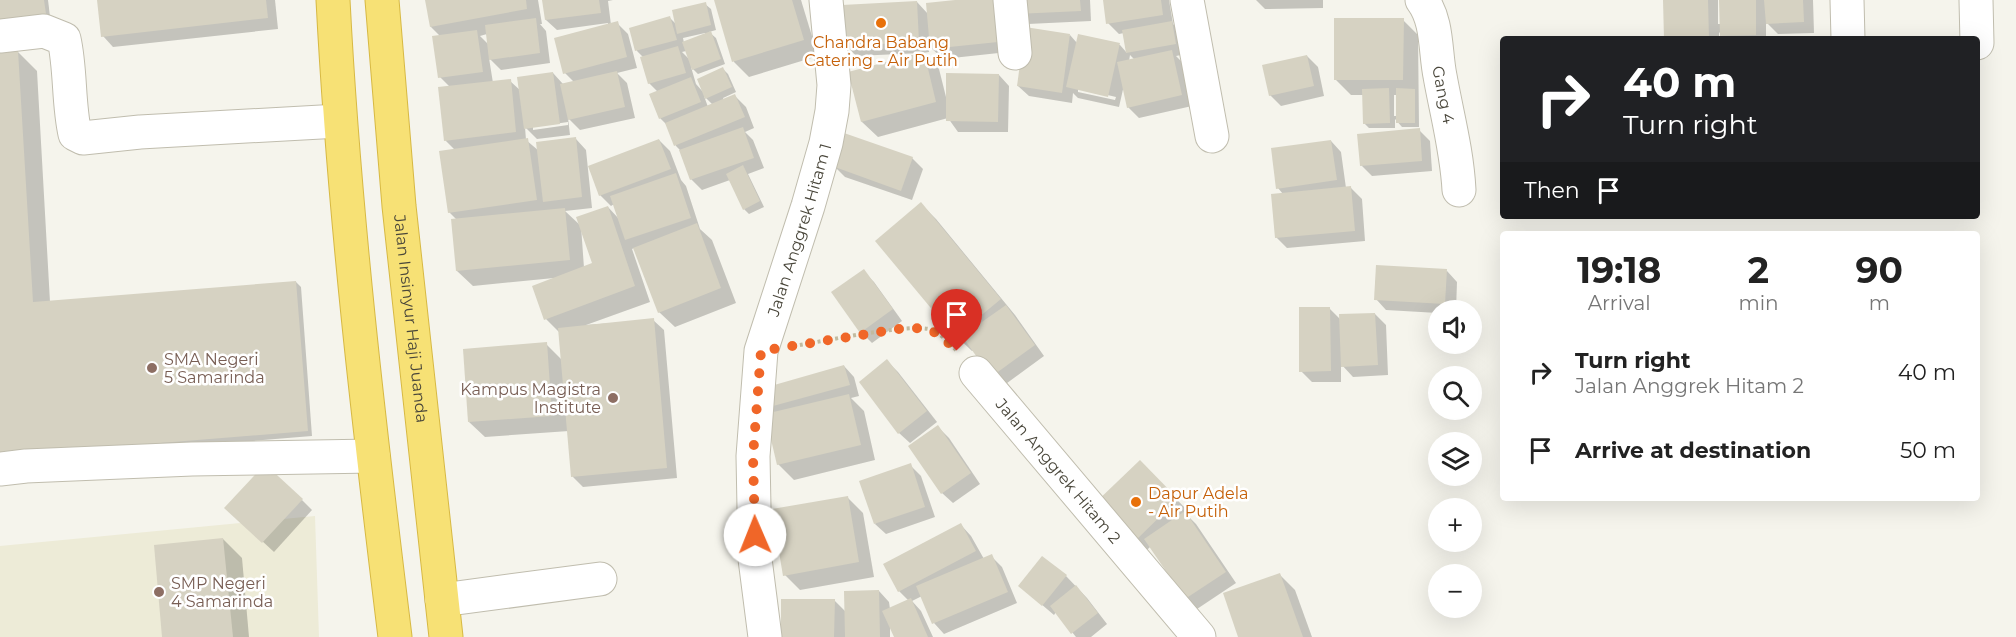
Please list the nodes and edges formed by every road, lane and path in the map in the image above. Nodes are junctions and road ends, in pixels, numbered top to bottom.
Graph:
1 (333, 0) edge
2 (382, 0) edge
3 (826, 0) edge
4 (1010, 0) edge
5 (1187, 0) edge
6 (1422, 0) edge
7 (1847, 0) edge
8 (1976, 0) edge
9 (0, 36) edge
10 (1848, 36) edge
11 (1977, 36) edge
12 (1015, 53) dead end
13 (339, 121) junction
14 (1212, 136) dead end
15 (1459, 190) dead end
16 (761, 351) junction
17 (976, 373) joint
18 (373, 456) junction
19 (0, 469) edge
20 (600, 579) dead end
21 (442, 600) junction
22 (395, 637) edge
23 (446, 637) edge
24 (765, 637) edge
25 (1199, 637) edge

1 - 13 highway
2 - 21 highway, Jalan Insinyur Haji Juanda
3 - 16 street, Jalan Anggrek Hitam 1
4 - 12 street
5 - 14 street
6 - 15 street, Gang 4
7 - 10 street
8 - 11 street
9 - 13 street
13 - 18 highway
16 - 17 path
16 - 24 street, Jalan Anggrek Hitam 1
17 - 25 street, Jalan Anggrek Hitam 2
18 - 19 street
18 - 22 highway
20 - 21 street
21 - 23 highway, Jalan Insinyur Haji Juanda

